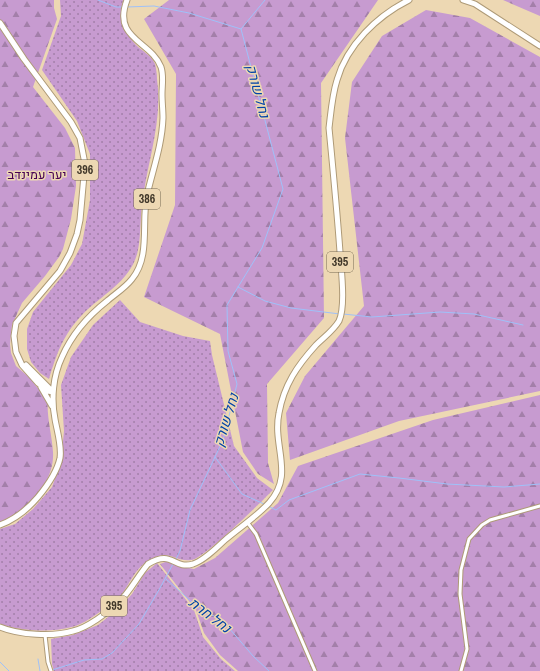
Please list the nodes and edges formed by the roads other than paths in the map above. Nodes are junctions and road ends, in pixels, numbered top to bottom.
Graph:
1 (127, 0) edge
2 (409, 0) edge
3 (462, 0) edge
4 (0, 23) edge
5 (540, 46) edge
6 (16, 323) junction
7 (38, 383) junction
8 (53, 392) junction
9 (54, 410) junction
10 (540, 506) edge
11 (247, 522) junction
12 (0, 525) edge
13 (0, 627) edge
14 (45, 635) junction
15 (50, 670) edge
16 (315, 671) edge
17 (461, 671) edge

1 - 8 main road, 386
2 - 11 main road, 395
3 - 5 main road
4 - 6 main road, 396
6 - 7 main road
6 - 8 main road
7 - 8 main road
7 - 9 main road
8 - 9 main road, 386
9 - 12 main road, 386
10 - 17 street
11 - 14 main road, 395
11 - 16 street
13 - 14 main road, 395
14 - 15 street

